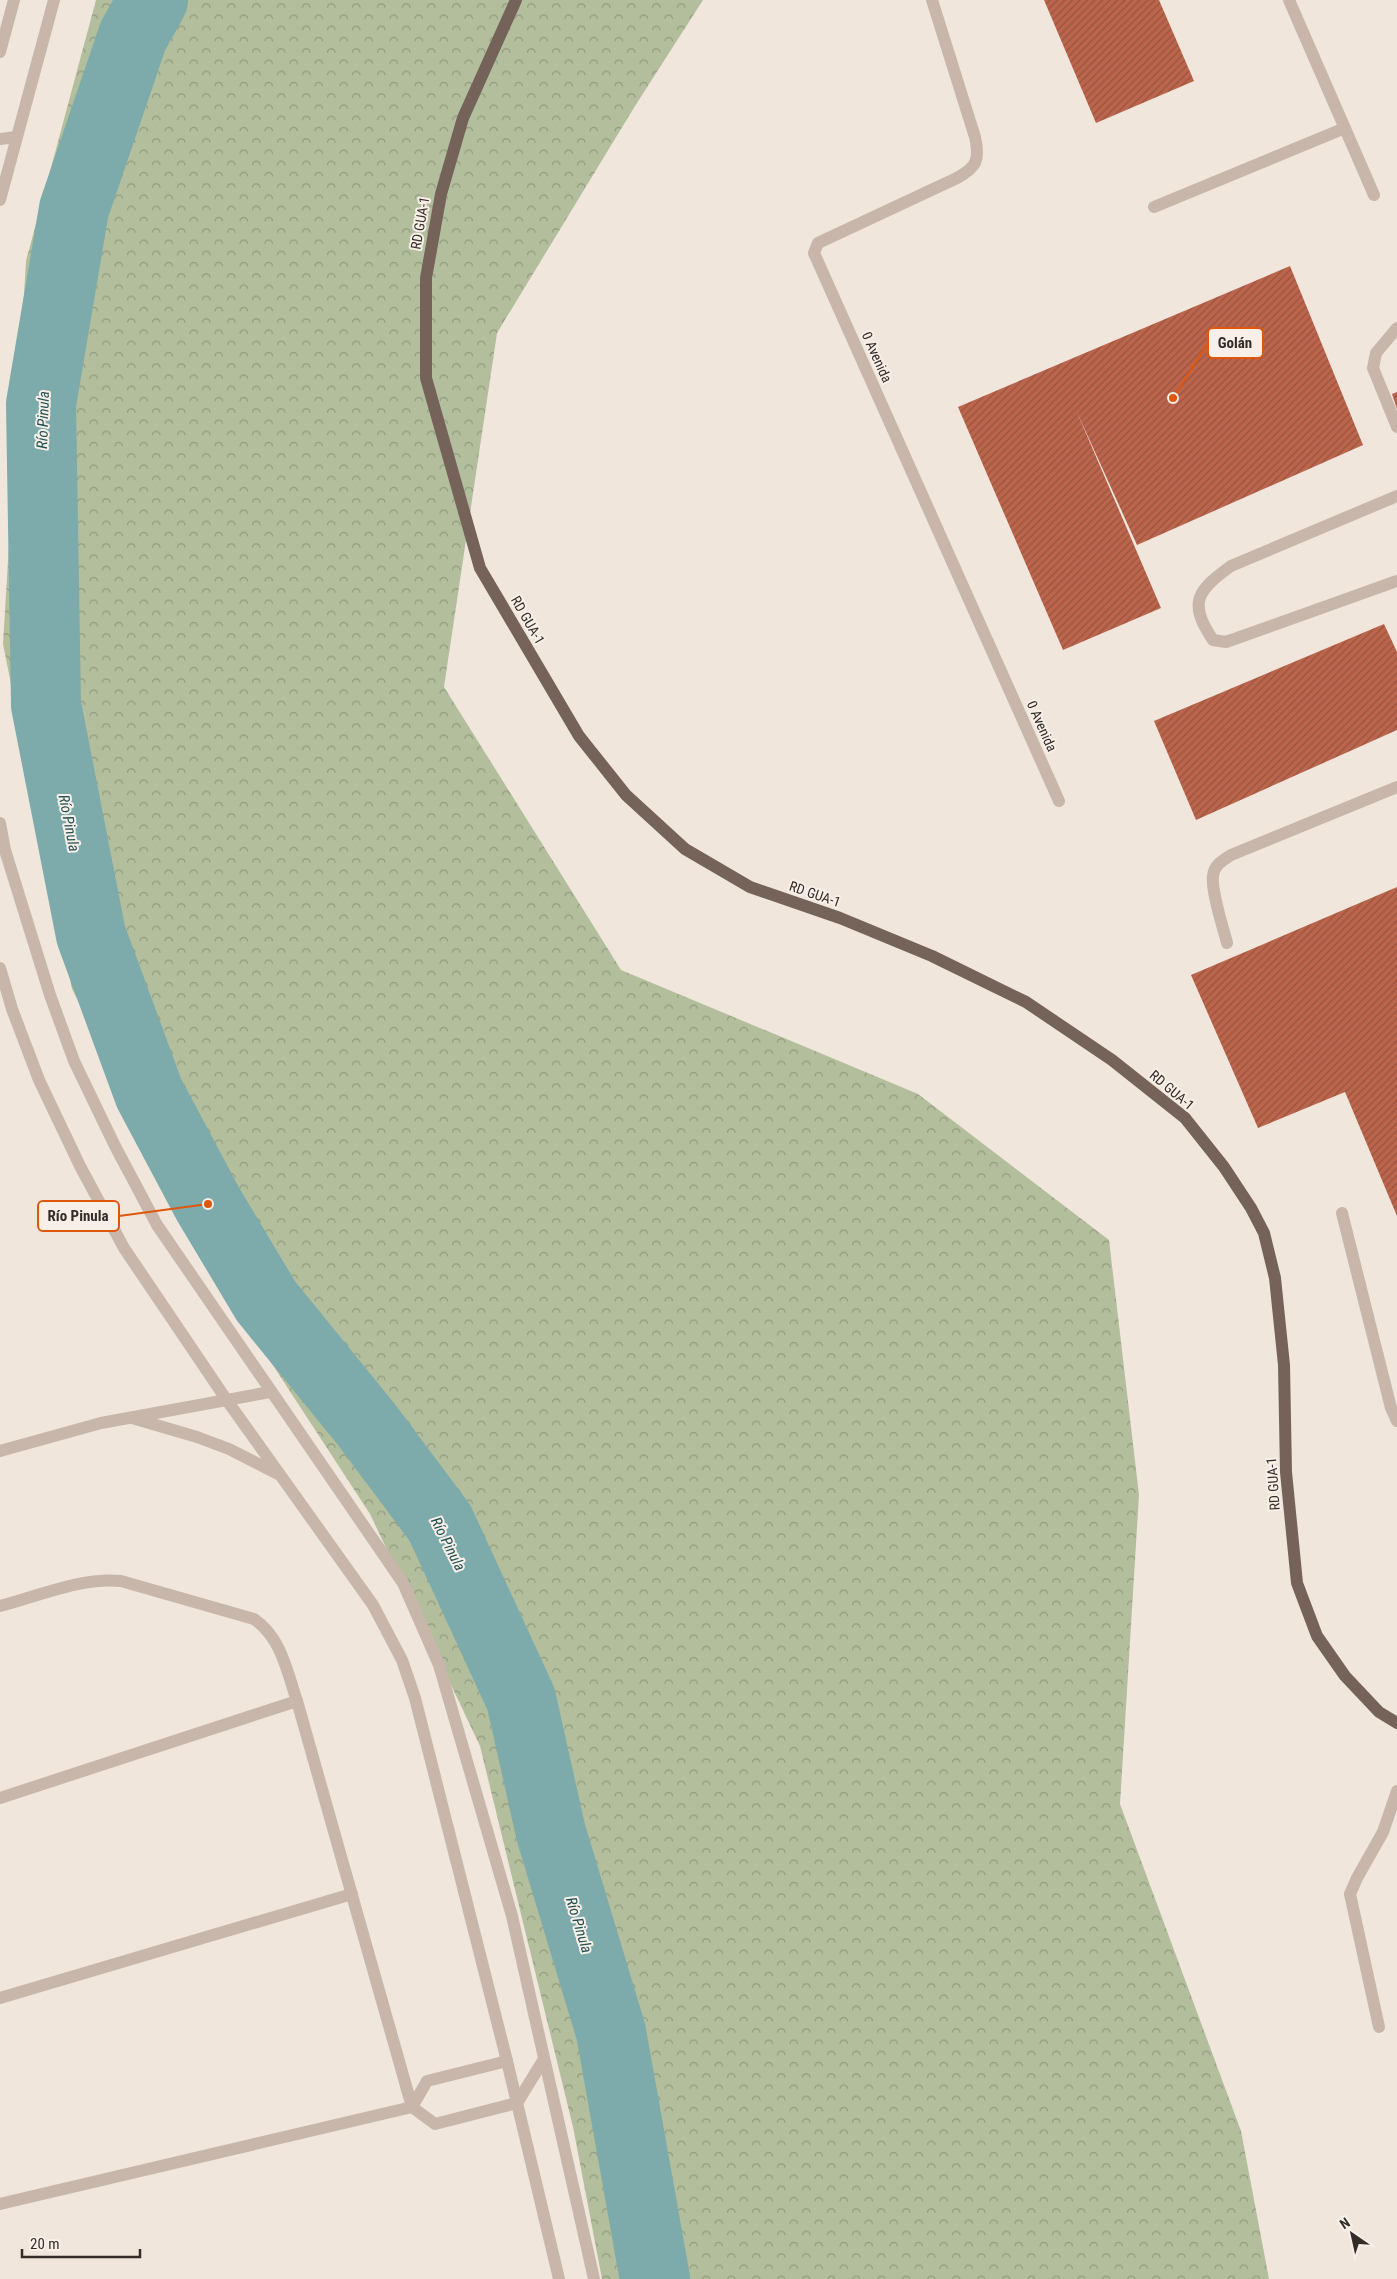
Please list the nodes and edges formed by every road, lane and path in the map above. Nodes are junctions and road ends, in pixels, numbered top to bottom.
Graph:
1 (14, 0) edge
2 (54, 0) edge
3 (516, 0) edge
4 (932, 0) edge
5 (1289, 0) edge
6 (0, 52) edge
7 (1345, 128) junction
8 (16, 136) junction
9 (0, 139) edge
10 (1374, 195) dead end
11 (0, 200) edge
12 (1154, 207) dead end
13 (1397, 328) edge
14 (1397, 427) edge
15 (1397, 496) edge
16 (1397, 581) edge
17 (1397, 787) edge
18 (1059, 801) dead end
19 (0, 823) edge
20 (2, 850) edge
21 (1227, 943) dead end
22 (0, 968) edge
23 (1342, 1213) dead end
24 (270, 1392) junction
25 (226, 1399) junction
26 (129, 1417) junction
27 (1397, 1420) edge
28 (0, 1451) edge
29 (279, 1474) junction
30 (0, 1606) edge
31 (297, 1701) junction
32 (1397, 1724) edge
33 (1397, 1790) edge
34 (0, 1798) edge
35 (352, 1894) junction
36 (0, 1998) edge
37 (1379, 2026) dead end
38 (544, 2059) junction
39 (507, 2061) junction
40 (517, 2103) junction
41 (412, 2107) junction
42 (0, 2204) edge
43 (559, 2279) edge
44 (594, 2279) edge

1 - 6 street
2 - 8 street
3 - 32 main road, RD GUA-1
4 - 18 street, 0 Avenida
5 - 7 street
7 - 10 street
7 - 12 street
8 - 9 street
8 - 11 street
13 - 14 street
15 - 16 street
17 - 21 street
19 - 20 street
20 - 24 street
22 - 25 street
23 - 27 street
24 - 25 street
24 - 38 street
25 - 26 street
25 - 29 street
26 - 28 street
26 - 29 street
29 - 39 street
30 - 31 street
31 - 34 street
31 - 35 street
33 - 37 street
35 - 36 street
35 - 41 street
38 - 40 street
38 - 44 street
39 - 40 street
39 - 41 street
40 - 41 street
40 - 43 street
41 - 42 street

